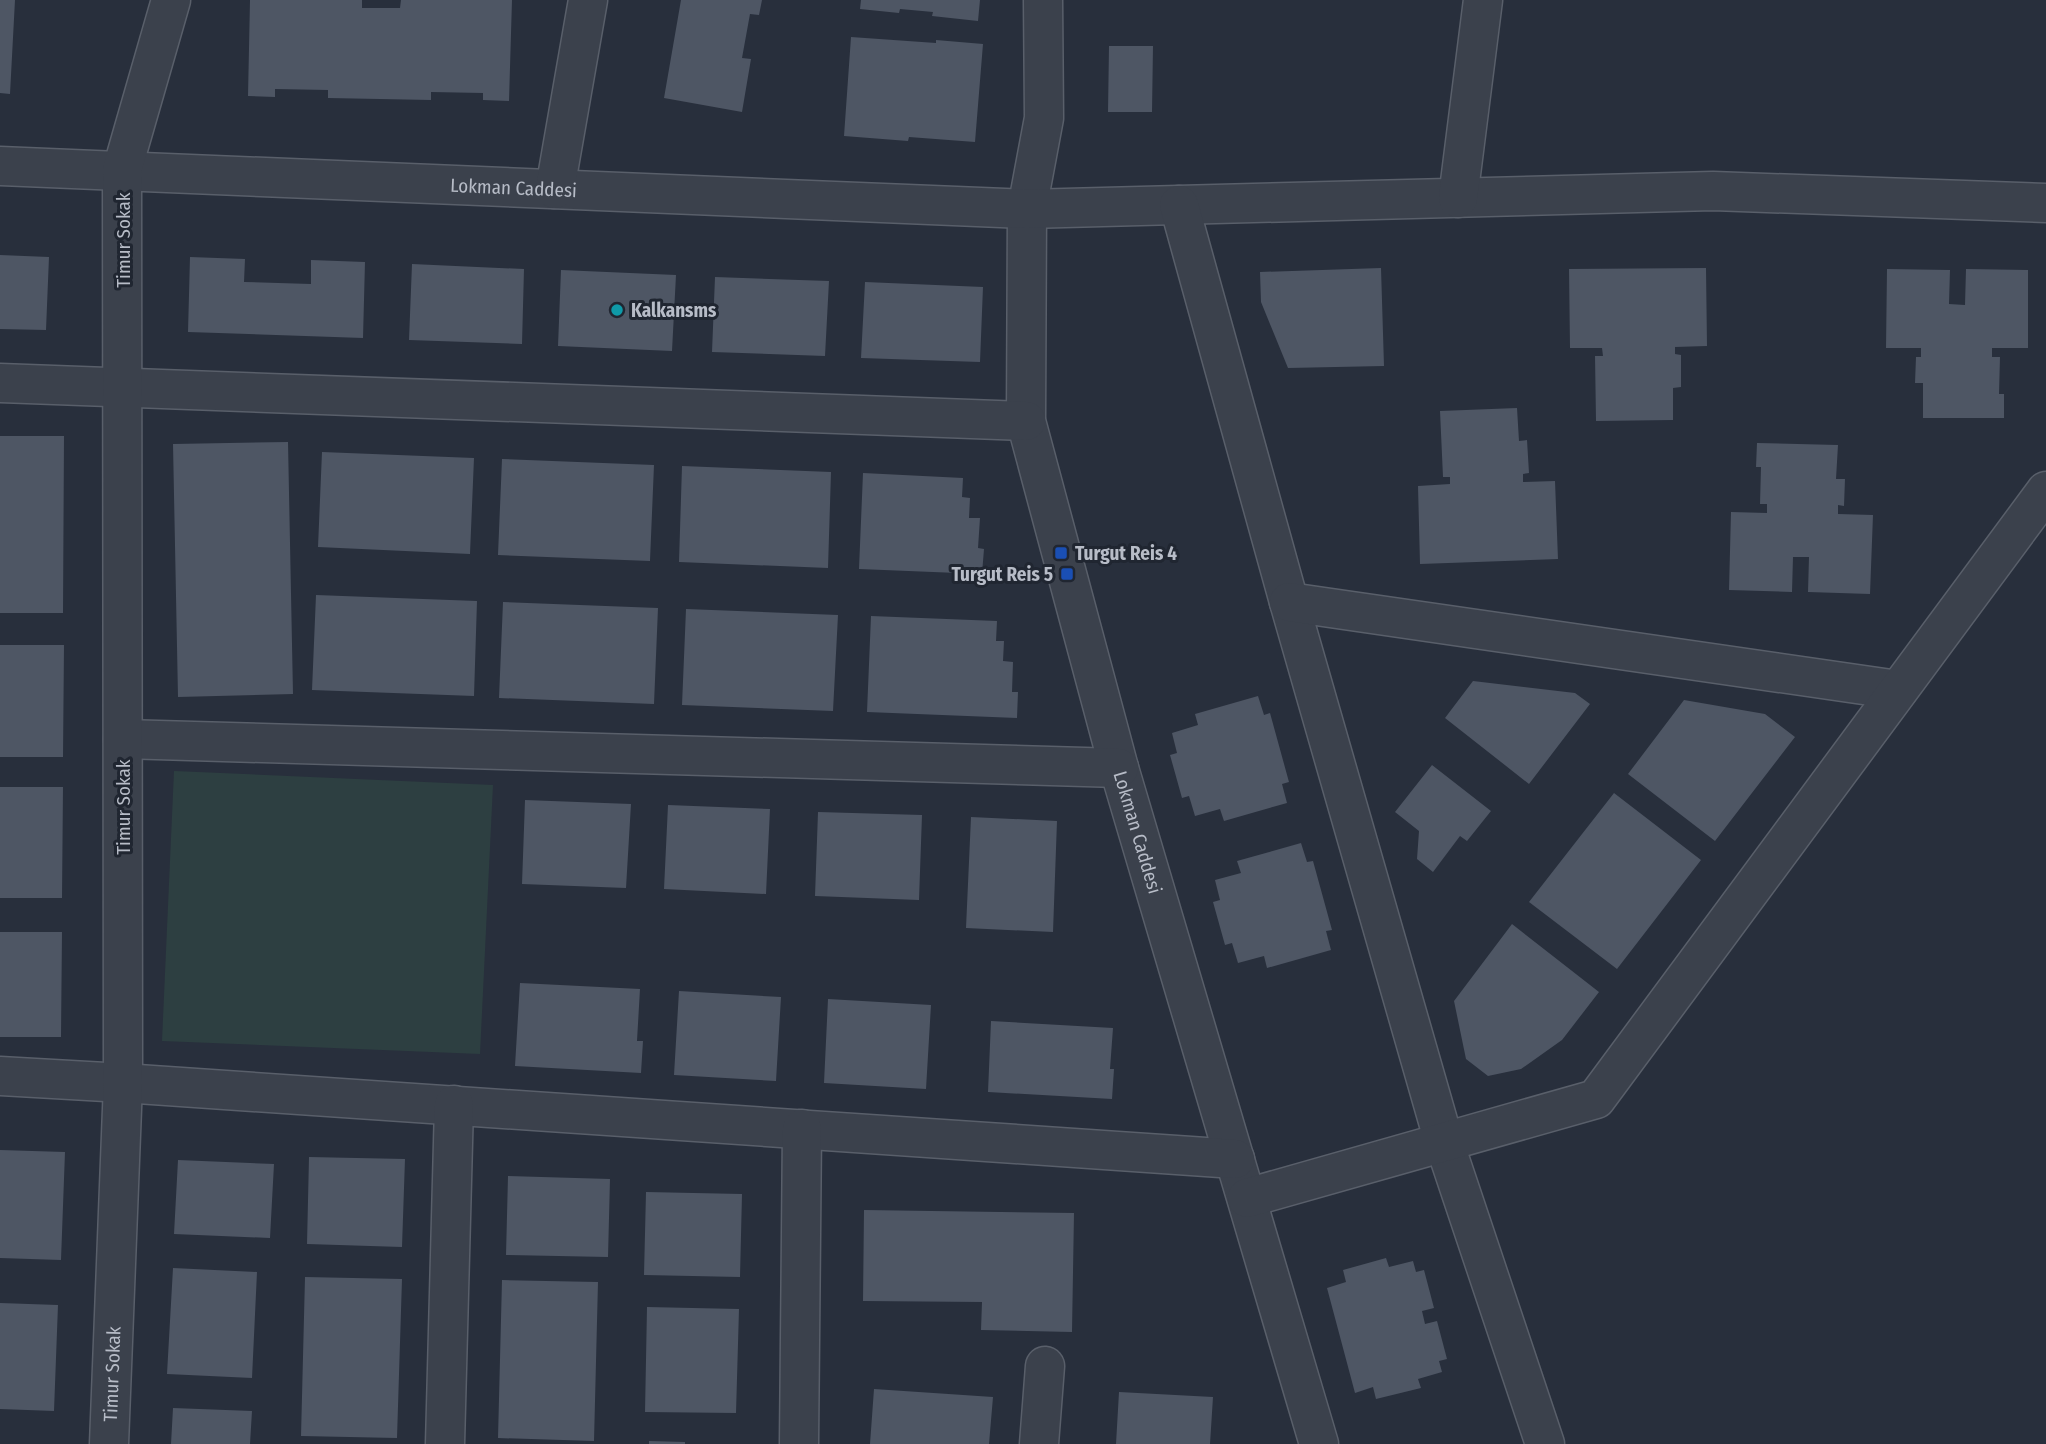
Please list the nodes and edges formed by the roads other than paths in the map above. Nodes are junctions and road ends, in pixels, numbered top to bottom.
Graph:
1 (171, 0) edge
2 (588, 0) edge
3 (1043, 0) edge
4 (1483, 0) edge
5 (0, 166) edge
6 (122, 170) junction
7 (555, 189) junction
8 (1458, 198) junction
9 (2046, 203) edge
10 (1179, 205) junction
11 (1027, 209) junction
12 (0, 383) edge
13 (123, 387) junction
14 (1026, 421) junction
15 (2046, 491) edge
16 (1289, 602) junction
17 (1898, 690) junction
18 (123, 739) junction
19 (1119, 768) junction
20 (0, 1076) edge
21 (122, 1083) junction
22 (454, 1105) junction
23 (802, 1129) junction
24 (1444, 1142) junction
25 (1235, 1159) junction
26 (1247, 1198) junction
27 (1045, 1366) dead end
28 (109, 1444) edge
29 (445, 1444) edge
30 (799, 1444) edge
31 (1039, 1444) edge
32 (1319, 1444) edge
33 (1545, 1444) edge

1 - 6 street, Timur Sokak
2 - 7 street
3 - 11 street, Lokman Caddesi
4 - 8 street
5 - 6 street, Lokman Caddesi
6 - 7 street, Lokman Caddesi
6 - 13 street, Timur Sokak
7 - 11 street, Lokman Caddesi
8 - 9 street
8 - 10 street
10 - 11 street
10 - 16 street
11 - 14 street, Lokman Caddesi
12 - 13 street
13 - 14 street
13 - 18 street, Timur Sokak
14 - 19 street, Lokman Caddesi
15 - 17 street
16 - 17 street
16 - 24 street
17 - 24 street
18 - 19 street
18 - 21 street, Timur Sokak
19 - 25 street, Lokman Caddesi
20 - 21 street
21 - 22 street
21 - 28 street, Timur Sokak
22 - 23 street
22 - 29 street
23 - 25 street
23 - 30 street
24 - 26 street
24 - 33 street
25 - 26 street, Lokman Caddesi
26 - 32 street, Lokman Caddesi
27 - 31 street

